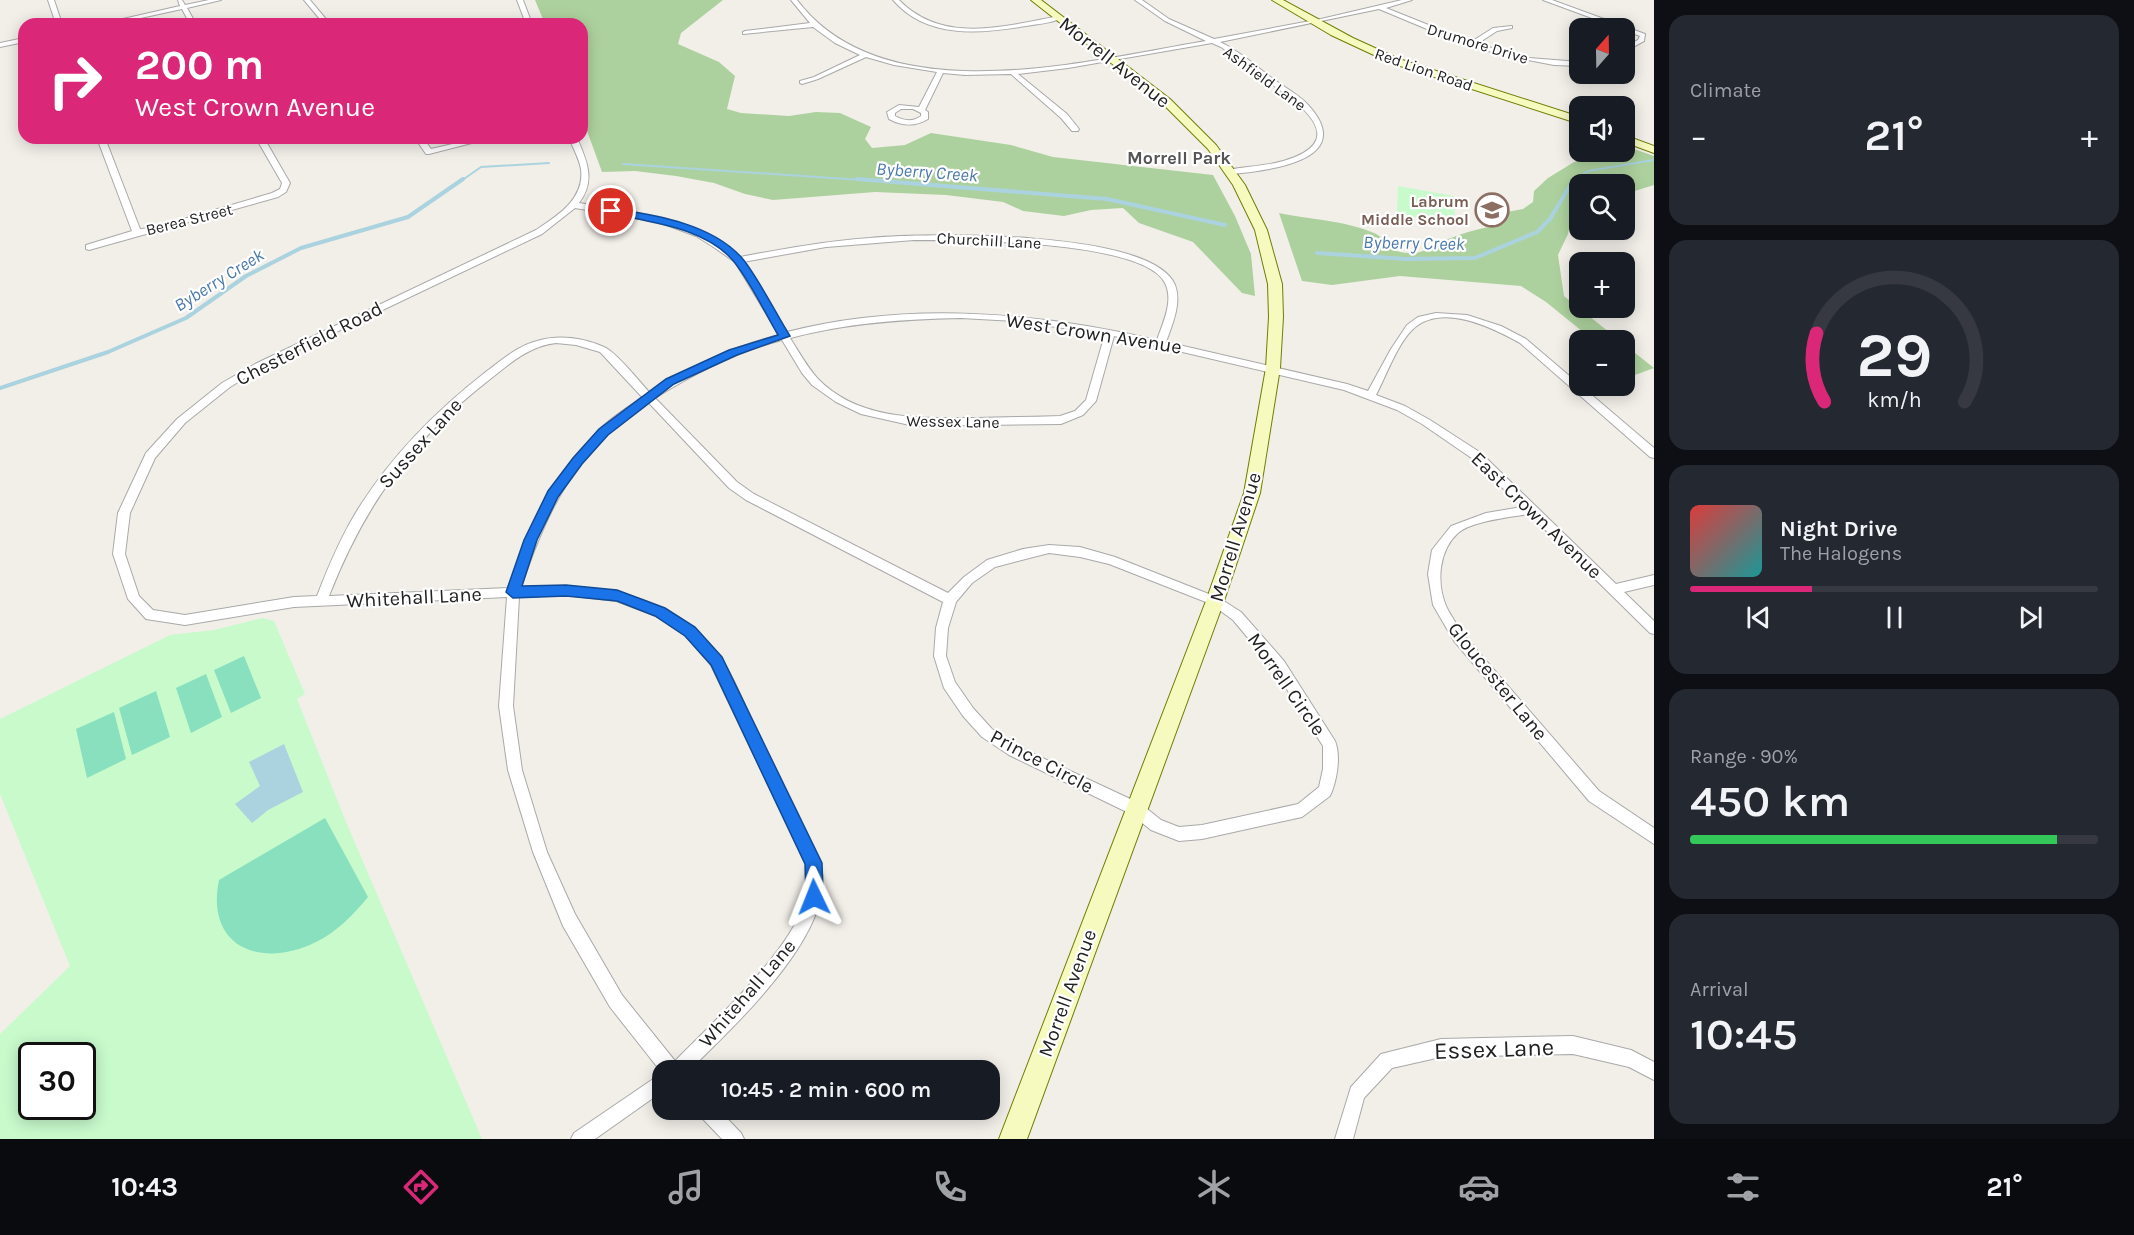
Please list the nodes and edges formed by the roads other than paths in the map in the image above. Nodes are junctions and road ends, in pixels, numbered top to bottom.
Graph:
1 (51, 0) edge
2 (179, 0) edge
3 (218, 0) edge
4 (307, 0) edge
5 (520, 0) edge
6 (794, 0) edge
7 (896, 0) edge
8 (1035, 0) edge
9 (1138, 0) edge
10 (1276, 0) edge
11 (1409, 0) edge
12 (1546, 0) edge
13 (183, 7) junction
14 (1381, 8) junction
15 (57, 18) edge
16 (132, 18) edge
17 (190, 18) edge
18 (322, 18) edge
19 (527, 18) edge
20 (1059, 18) junction
21 (1594, 18) edge
22 (1316, 23) junction
23 (812, 24) junction
24 (1510, 27) dead end
25 (745, 33) dead end
26 (1635, 33) edge
27 (18, 41) edge
28 (1214, 42) junction
29 (1472, 44) junction
30 (1635, 44) edge
31 (0, 45) edge
32 (864, 55) junction
33 (1111, 59) junction
34 (1569, 63) edge
35 (940, 73) junction
36 (1014, 74) junction
37 (802, 82) dead end
38 (921, 110) dead end
39 (1569, 117) edge
40 (1075, 129) dead end
41 (1635, 142) edge
42 (103, 144) edge
43 (263, 144) edge
44 (423, 144) edge
45 (463, 144) edge
46 (575, 144) edge
47 (1654, 150) edge
48 (1230, 172) junction
49 (574, 205) junction
50 (137, 232) junction
51 (89, 247) dead end
52 (738, 260) junction
53 (1110, 332) junction
54 (785, 336) junction
55 (1161, 342) junction
56 (1273, 368) junction
57 (1371, 395) junction
58 (648, 397) junction
59 (1654, 454) edge
60 (1532, 509) junction
61 (1654, 580) edge
62 (1615, 589) junction
63 (513, 592) junction
64 (950, 600) junction
65 (321, 601) junction
66 (1215, 601) junction
67 (150, 615) joint
68 (1654, 629) edge
69 (1136, 810) junction
70 (1654, 837) edge
71 (663, 1060) edge
72 (687, 1060) edge
73 (1654, 1071) edge
74 (652, 1089) edge
75 (716, 1120) edge
76 (580, 1139) edge
77 (735, 1139) edge
78 (1013, 1139) edge
79 (1344, 1139) edge

1 - 15 street
2 - 13 street
3 - 13 street
4 - 18 street
5 - 19 street
6 - 23 street
7 - 20 street
8 - 20 street, Morrell Avenue
9 - 28 street, Ashfield Lane
10 - 22 street, Red Lion Road
11 - 14 street
12 - 21 street
13 - 16 street
13 - 17 street
14 - 22 street
14 - 29 street, Drumore Drive
20 - 33 street, Morrell Avenue
22 - 28 street
22 - 39 street, Red Lion Road
23 - 25 street
23 - 32 street
24 - 29 street
26 - 30 street
27 - 31 street
28 - 33 street
28 - 48 street, Ashfield Lane
29 - 34 street, Drumore Drive
32 - 35 street
32 - 37 street
33 - 36 street
33 - 48 street, Morrell Avenue
35 - 36 street
35 - 38 street
36 - 40 street
41 - 47 street
42 - 50 street
43 - 50 street, Berea Street
44 - 45 street
46 - 49 street
48 - 56 street, Morrell Avenue
49 - 52 street, Wessex Lane
49 - 67 street, Chesterfield Road
50 - 51 street, Berea Street
52 - 54 street, Wessex Lane
52 - 55 street, Churchill Lane
53 - 54 street, West Crown Avenue
53 - 54 street, Wessex Lane
53 - 55 street, West Crown Avenue
54 - 58 street, West Crown Avenue
55 - 56 street, West Crown Avenue
56 - 57 street, East Crown Avenue
56 - 66 street, Morrell Avenue
57 - 59 street
57 - 60 street, East Crown Avenue
58 - 63 street, West Crown Avenue
58 - 64 street, Sussex Lane
58 - 65 street, Sussex Lane
60 - 62 street, East Crown Avenue
60 - 70 street, Gloucester Lane
61 - 62 street
62 - 68 street, East Crown Avenue
63 - 65 street, Whitehall Lane
63 - 71 street, West Crown Avenue
63 - 72 street, Whitehall Lane
64 - 66 street, Prince Circle
64 - 69 street, Prince Circle
65 - 67 street, Whitehall Lane
66 - 69 street, Morrell Avenue
66 - 69 street, Morrell Circle
69 - 78 street, Morrell Avenue
73 - 79 street, Essex Lane
74 - 76 street
75 - 77 street

